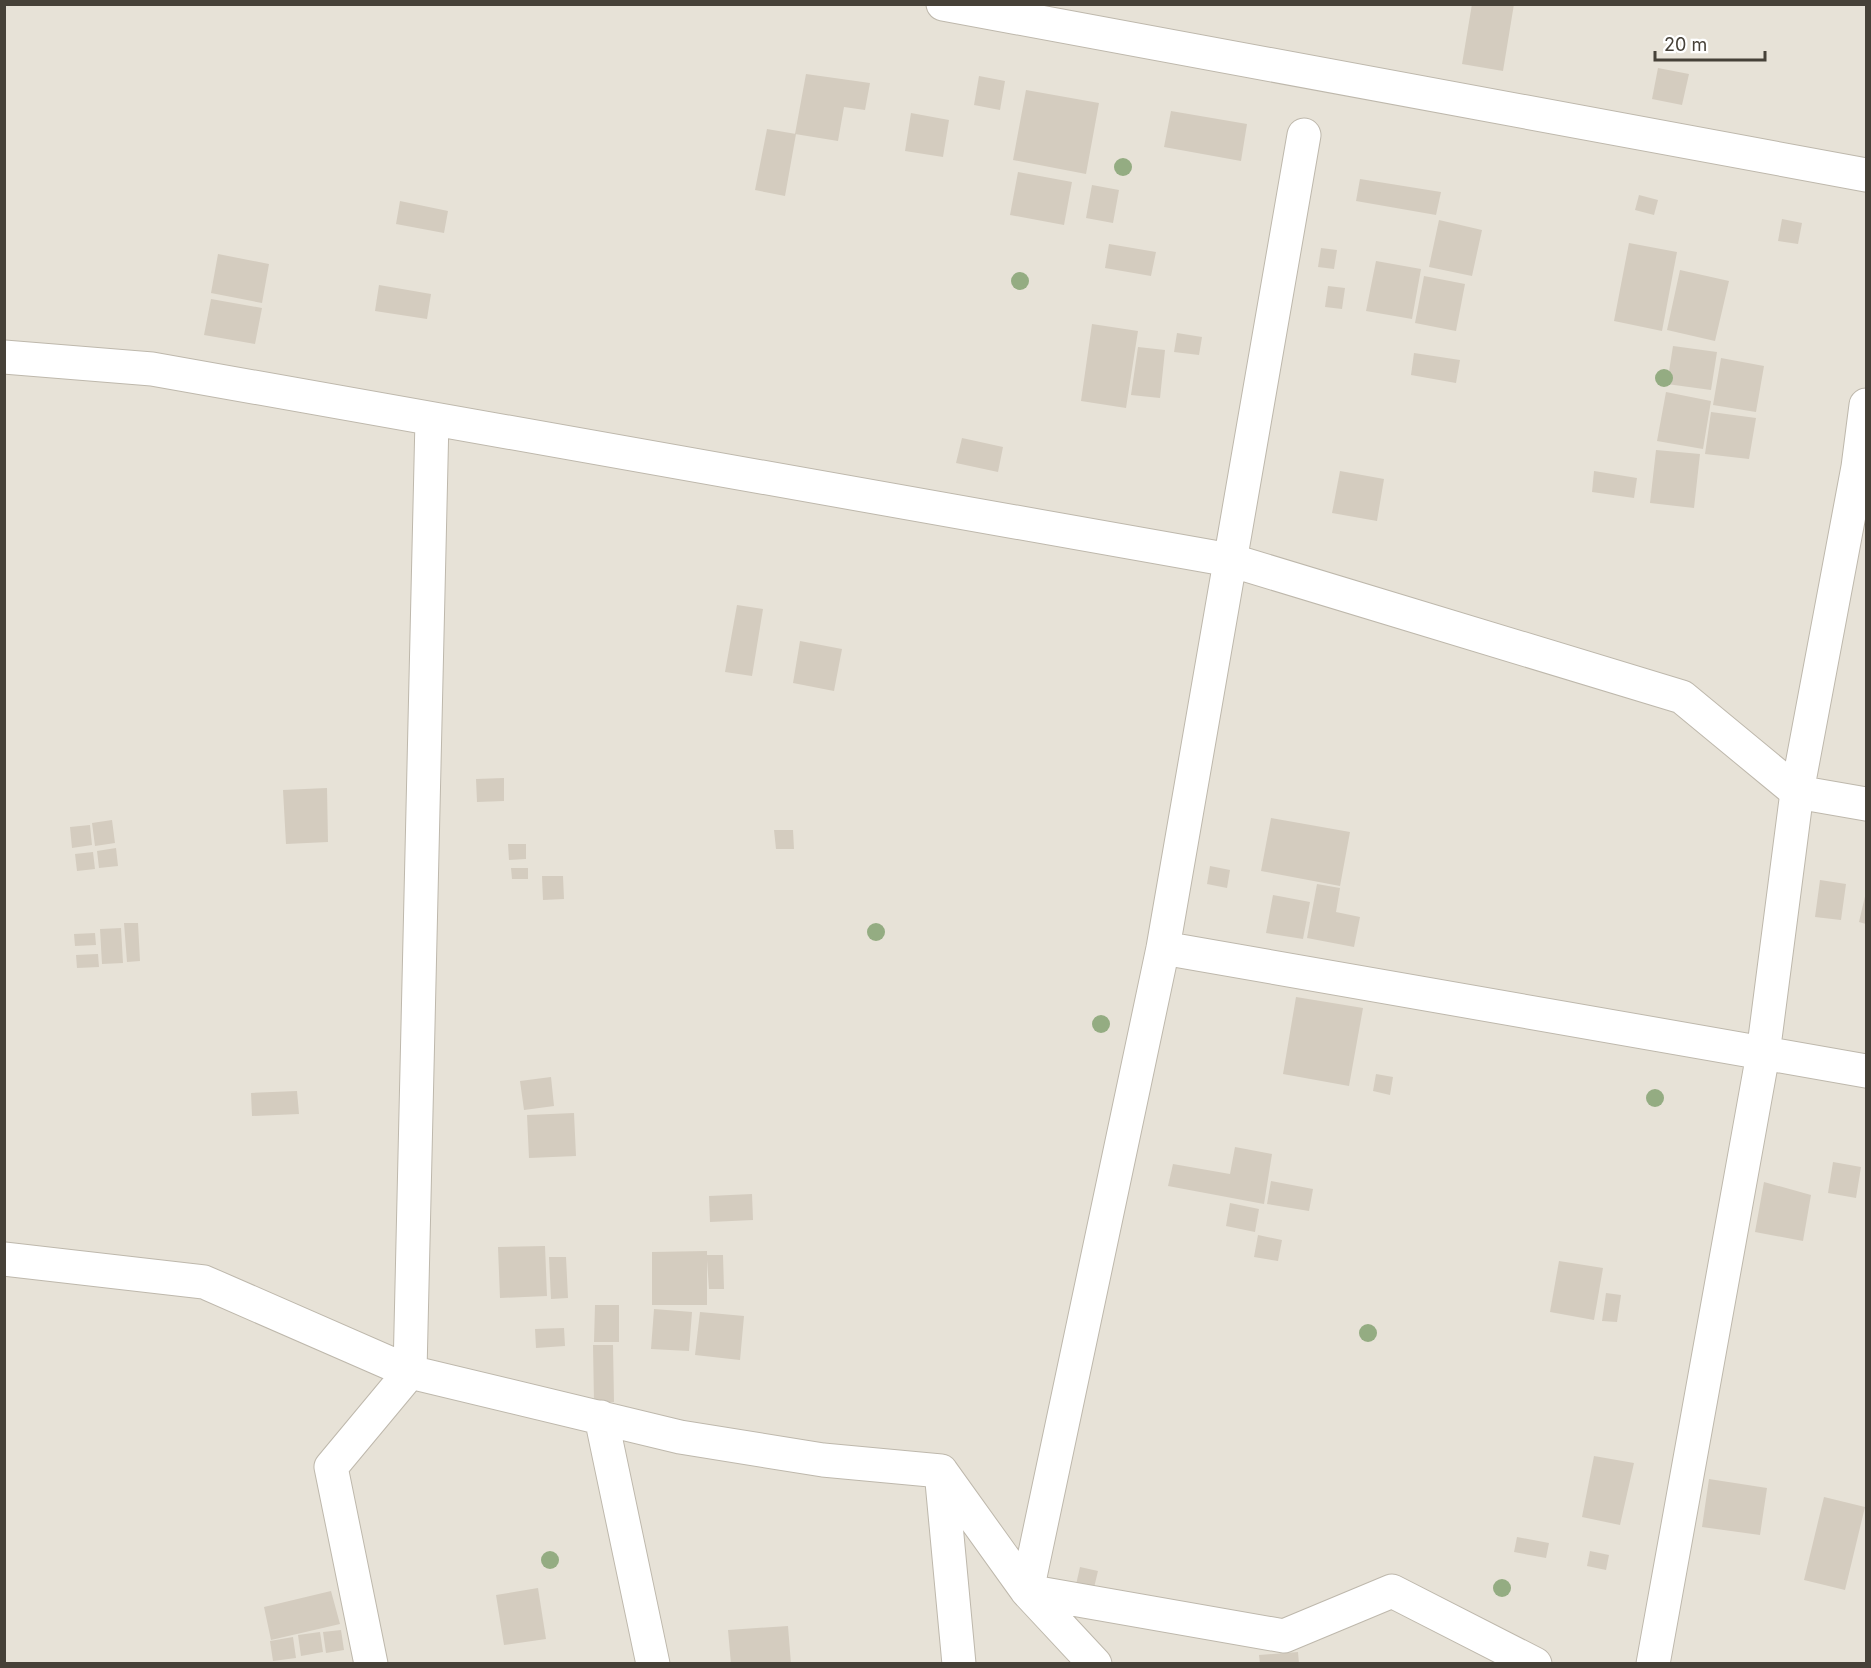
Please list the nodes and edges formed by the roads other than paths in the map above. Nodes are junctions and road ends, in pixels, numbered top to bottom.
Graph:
1 (943, 4) edge
2 (1304, 135) dead end
3 (1866, 175) edge
4 (4, 357) edge
5 (1866, 405) edge
6 (432, 418) junction
7 (1862, 468) edge
8 (1230, 560) junction
9 (1797, 792) junction
10 (1866, 804) edge
11 (1163, 948) junction
12 (1762, 1054) junction
13 (1866, 1071) edge
14 (4, 1259) edge
15 (410, 1372) junction
16 (601, 1417) junction
17 (941, 1472) junction
18 (1027, 1591) junction
19 (371, 1664) edge
20 (653, 1664) edge
21 (959, 1664) edge
22 (1095, 1664) edge
23 (1535, 1664) edge
24 (1653, 1664) edge

1 - 3 street
2 - 8 street
4 - 6 street
5 - 7 street
6 - 8 street
6 - 15 street
7 - 9 street
8 - 9 street
8 - 11 street
9 - 10 street
9 - 12 street
11 - 12 street
11 - 18 street
12 - 13 street
12 - 24 street
14 - 15 street
15 - 16 street
15 - 19 street
16 - 17 street
16 - 20 street
17 - 18 street
17 - 21 street
18 - 22 street
18 - 23 street

